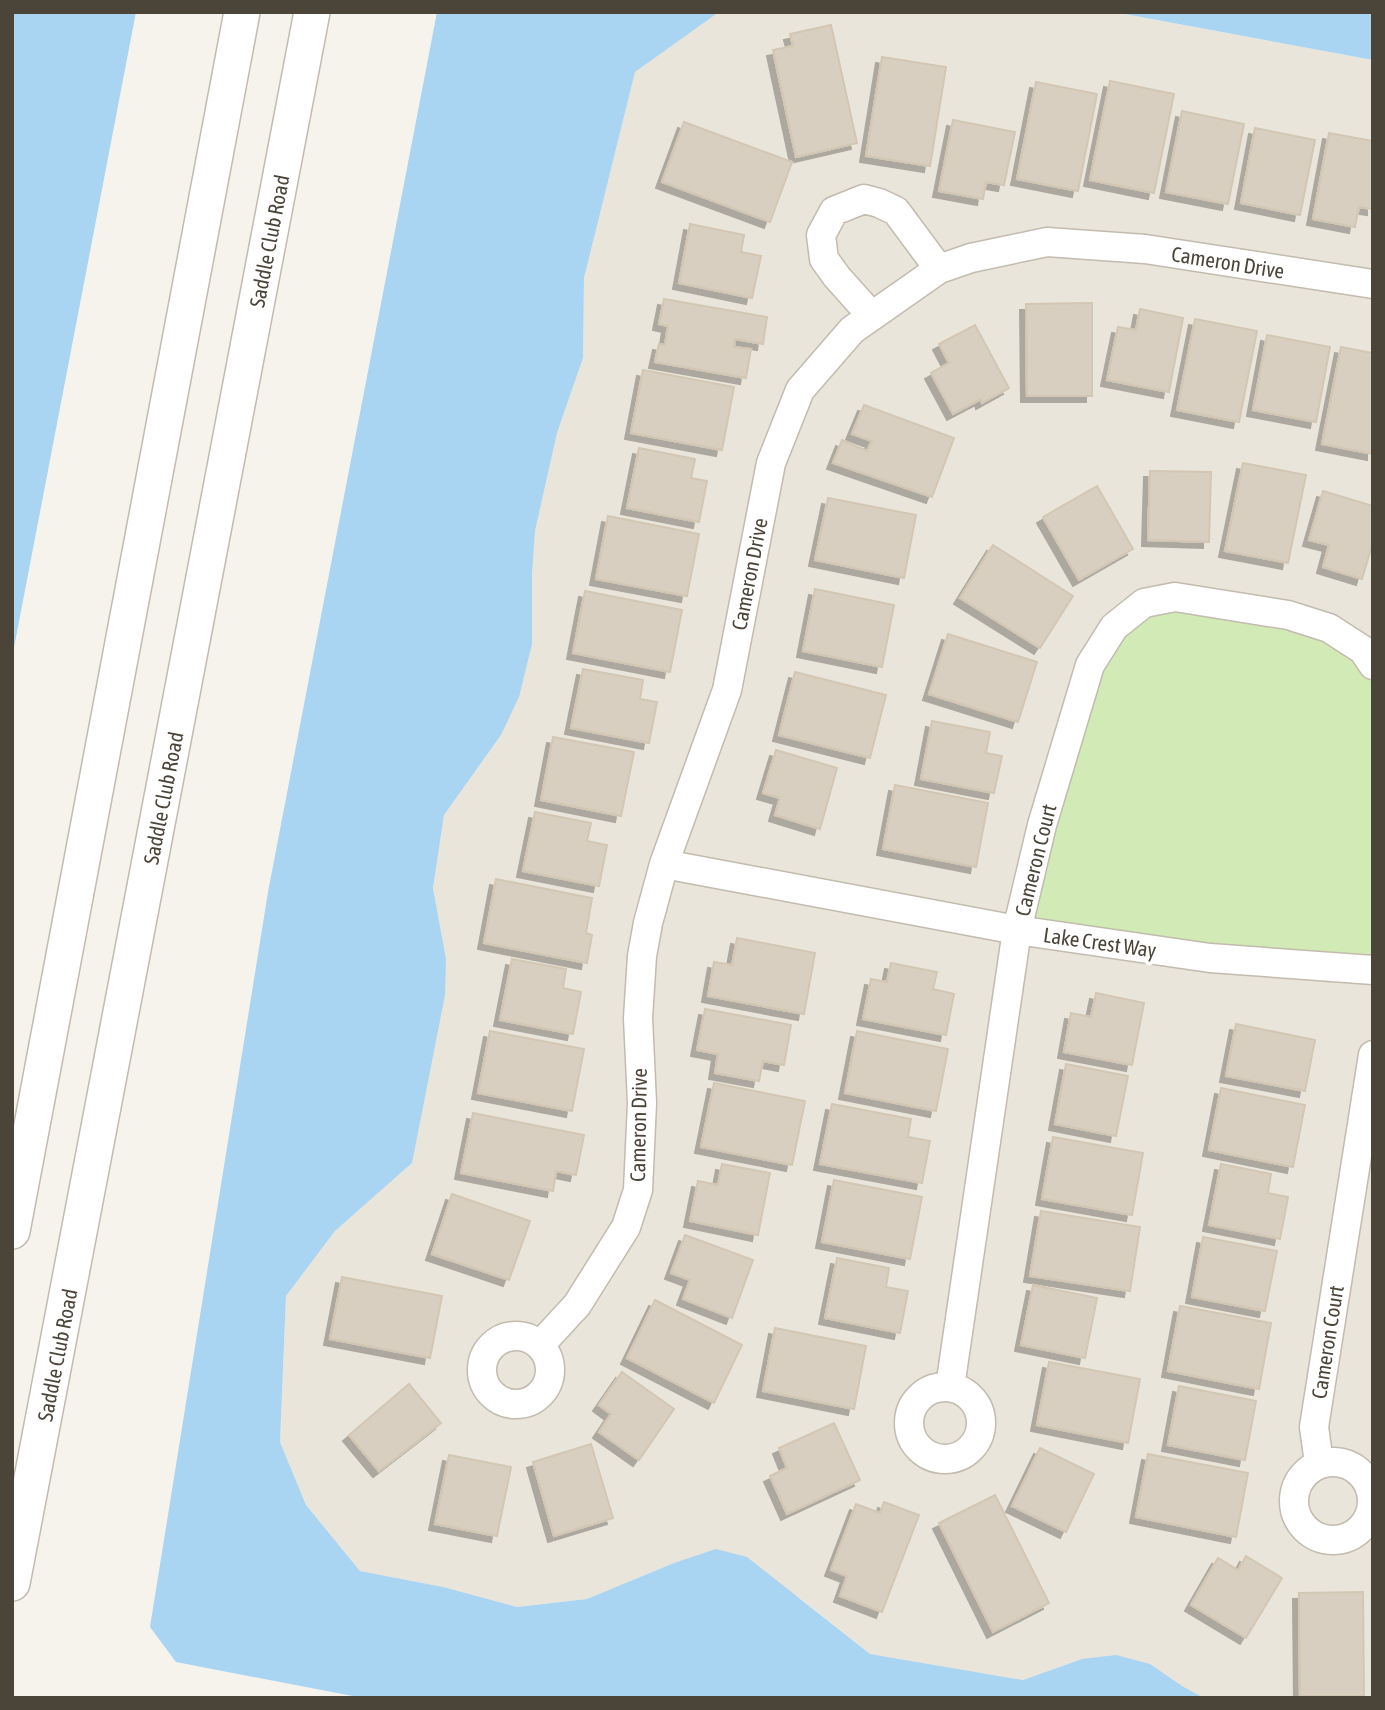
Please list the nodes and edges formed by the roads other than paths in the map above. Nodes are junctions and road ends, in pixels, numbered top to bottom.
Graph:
1 (242, 12) edge
2 (312, 12) edge
3 (939, 269) junction
4 (1373, 284) edge
5 (871, 315) junction
6 (1373, 664) edge
7 (664, 864) junction
8 (1017, 930) junction
9 (1373, 970) edge
10 (1373, 1055) edge
11 (12, 1231) edge
12 (540, 1345) dead end
13 (950, 1387) dead end
14 (1319, 1464) dead end
15 (12, 1583) edge

1 - 11 street
2 - 15 street, Saddle Club Road
3 - 4 street, Cameron Drive
3 - 5 street, Cameron Drive
3 - 5 street
5 - 7 street, Cameron Drive
6 - 8 street, Cameron Court
7 - 8 street, Lake Crest Way
7 - 12 street, Cameron Drive
8 - 9 street, Lake Crest Way
8 - 13 street, Cameron Court
10 - 14 street, Cameron Court

